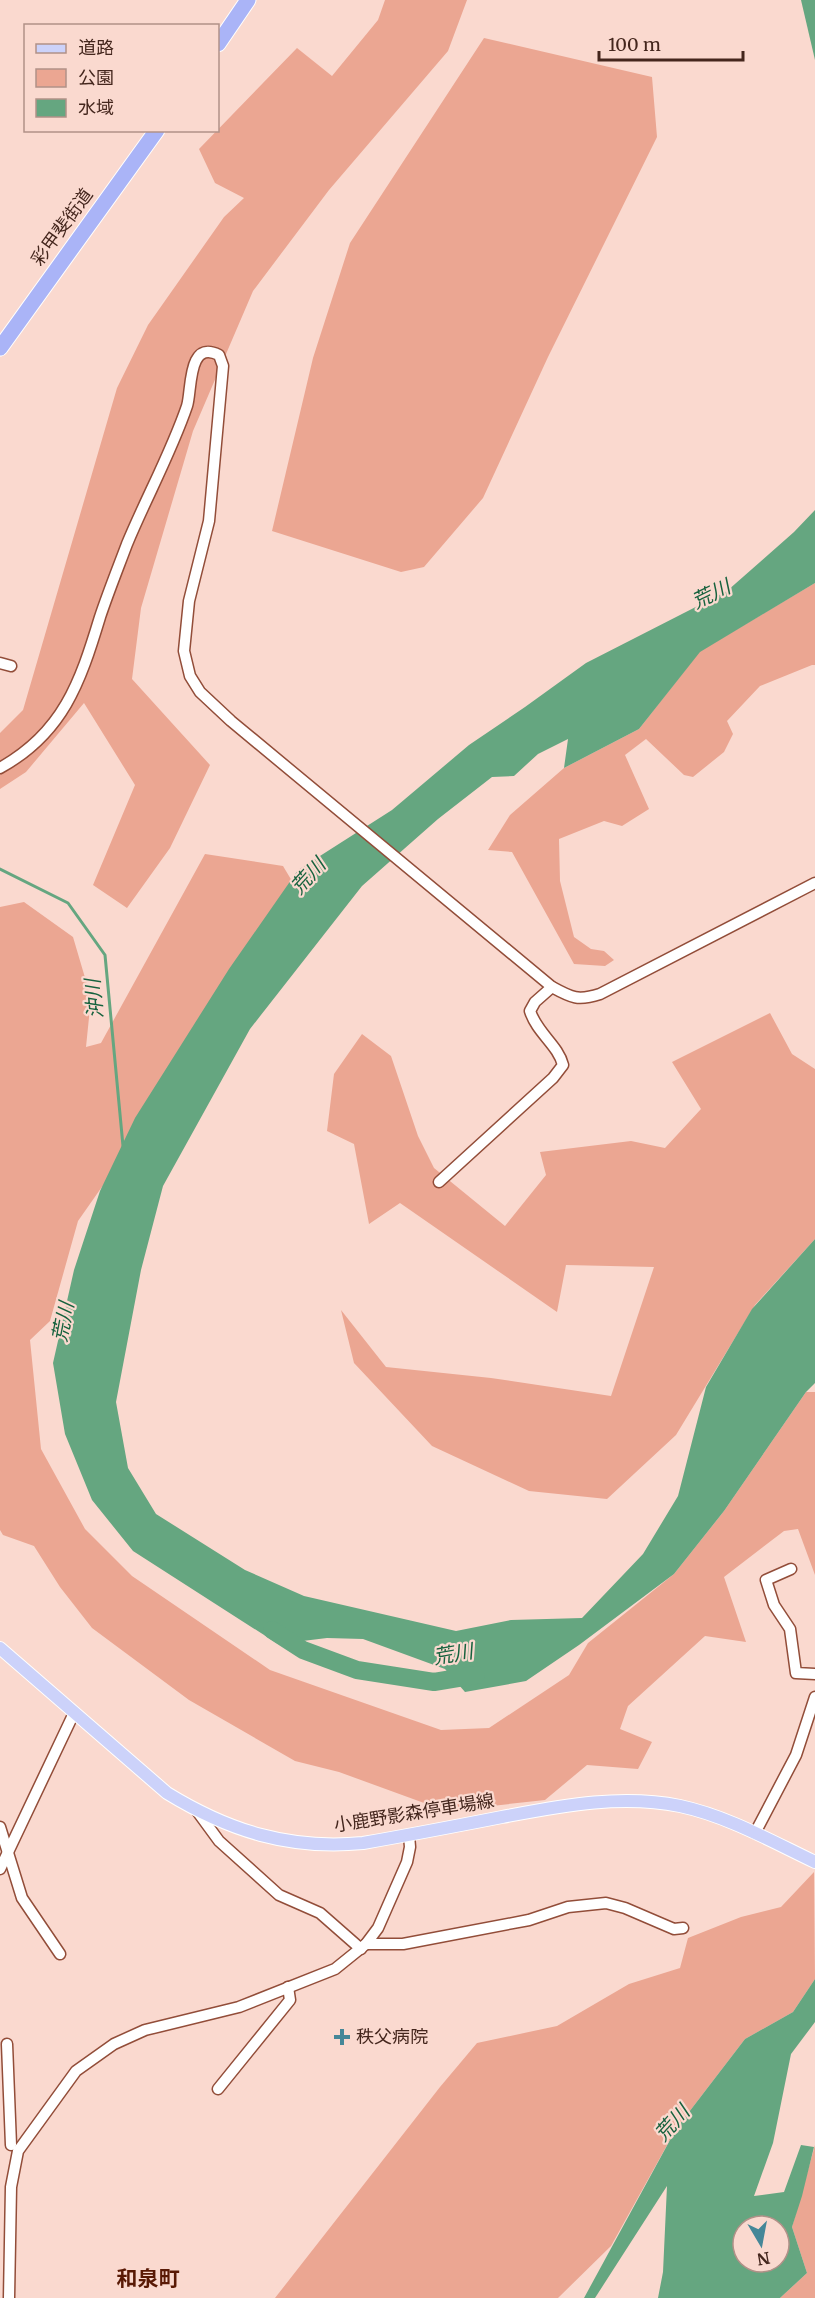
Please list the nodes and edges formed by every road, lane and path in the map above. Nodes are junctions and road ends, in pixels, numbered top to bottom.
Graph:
1 (248, 0) edge
2 (219, 43) edge
3 (156, 132) edge
4 (0, 348) edge
5 (0, 768) edge
6 (815, 883) edge
7 (552, 987) junction
8 (439, 1182) dead end
9 (791, 1569) dead end
10 (0, 1648) edge
11 (815, 1674) edge
12 (815, 1697) edge
13 (74, 1713) junction
14 (197, 1811) junction
15 (0, 1827) edge
16 (755, 1833) junction
17 (409, 1835) junction
18 (8, 1855) junction
19 (814, 1861) edge
20 (0, 1869) edge
21 (683, 1928) dead end
22 (363, 1947) junction
23 (60, 1954) dead end
24 (288, 1987) junction
25 (7, 2044) dead end
26 (218, 2089) dead end
27 (0, 2137) edge
28 (14, 2148) junction
29 (9, 2298) edge

1 - 2 highway
3 - 4 highway, 彩甲斐街道
5 - 7 street
6 - 7 street
7 - 8 street
9 - 11 street
10 - 13 main road, 小鹿野影森停車場線
12 - 16 street
13 - 14 main road, 小鹿野影森停車場線
13 - 18 street
14 - 17 main road, 小鹿野影森停車場線
14 - 22 street
15 - 18 street
16 - 17 main road, 小鹿野影森停車場線
16 - 19 main road, 小鹿野影森停車場線
17 - 22 street
18 - 20 street
18 - 23 street
21 - 22 street
22 - 24 street
24 - 26 street
24 - 28 street
25 - 28 street
27 - 28 street
28 - 29 street

